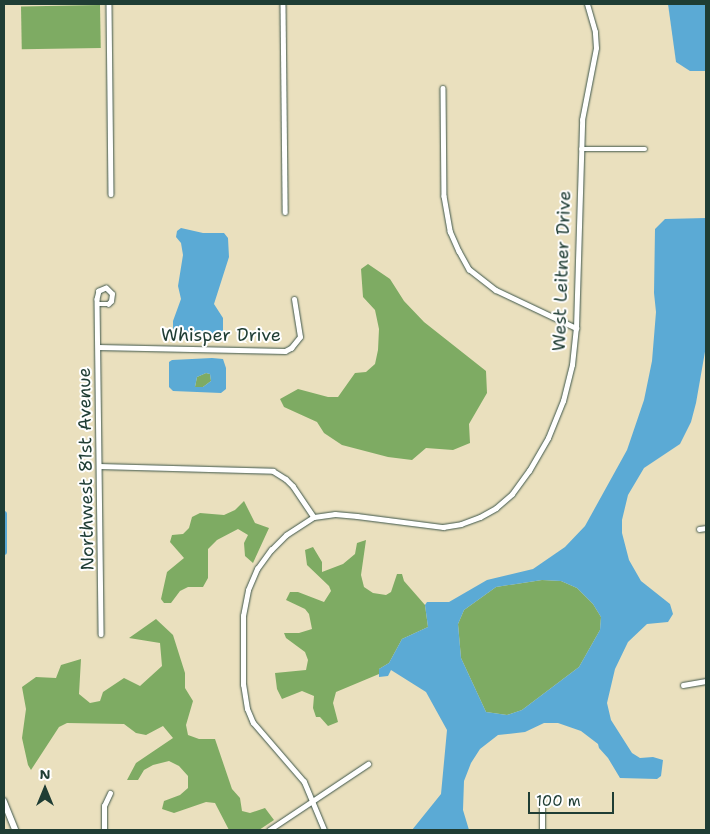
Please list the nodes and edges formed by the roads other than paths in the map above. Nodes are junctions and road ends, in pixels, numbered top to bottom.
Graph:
1 (109, 4) edge
2 (282, 4) edge
3 (586, 4) edge
4 (443, 88) dead end
5 (581, 149) junction
6 (645, 149) dead end
7 (111, 194) dead end
8 (285, 212) dead end
9 (294, 299) dead end
10 (98, 304) dead end
11 (576, 328) junction
12 (98, 347) junction
13 (99, 466) junction
14 (314, 517) junction
15 (706, 528) edge
16 (699, 529) dead end
17 (102, 634) dead end
18 (706, 681) edge
19 (683, 685) dead end
20 (368, 764) dead end
21 (110, 793) dead end
22 (4, 801) edge
23 (313, 801) junction
24 (542, 802) dead end
25 (16, 830) edge
26 (104, 830) edge
27 (269, 830) edge
28 (324, 830) edge
29 (542, 830) edge

1 - 7 street
2 - 8 street
3 - 5 street, West Leitner Drive
4 - 11 street
5 - 6 street
5 - 11 street, West Leitner Drive
9 - 12 street, Whisper Drive
10 - 12 street, Northwest 81st Avenue
11 - 14 street, West Leitner Drive
12 - 13 street, Northwest 81st Avenue
13 - 14 street
13 - 17 street, Northwest 81st Avenue
14 - 23 street, West Leitner Drive
15 - 16 street
18 - 19 street
20 - 23 street
21 - 26 street
22 - 25 street
23 - 27 street
23 - 28 street, West Leitner Drive
24 - 29 street

